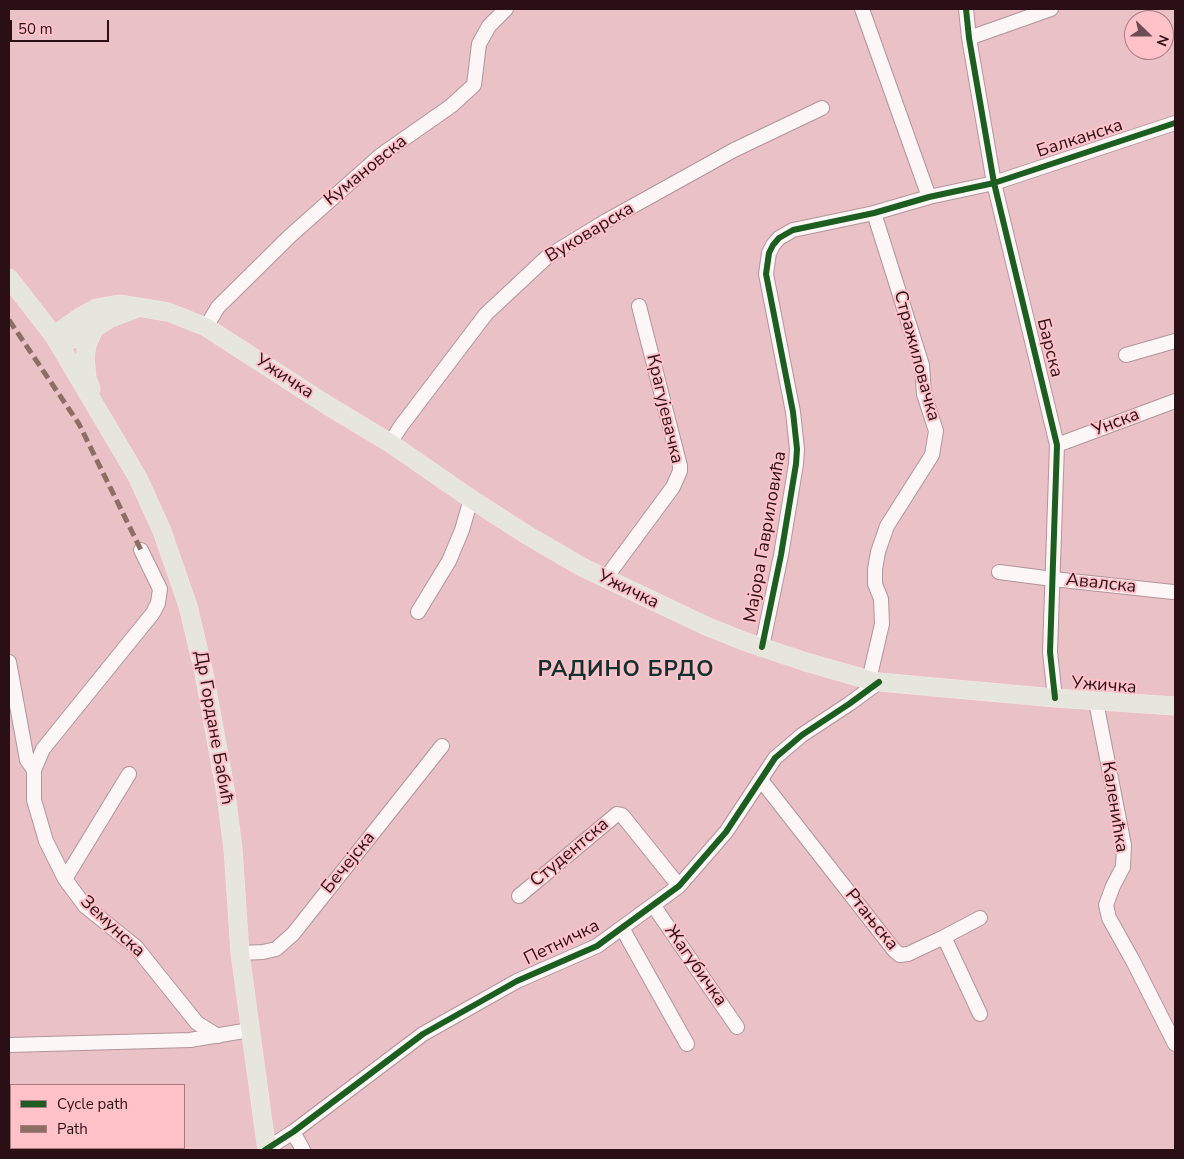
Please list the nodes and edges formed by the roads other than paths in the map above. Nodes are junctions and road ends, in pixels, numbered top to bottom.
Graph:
1 (506, 9) edge
2 (862, 9) edge
3 (966, 9) edge
4 (1051, 9) edge
5 (969, 38) junction
6 (822, 108) dead end
7 (1175, 123) edge
8 (994, 183) junction
9 (928, 197) junction
10 (874, 213) junction
11 (9, 278) edge
12 (639, 306) dead end
13 (142, 307) junction
14 (206, 327) junction
15 (92, 331) junction
16 (54, 336) junction
17 (1175, 341) edge
18 (1126, 355) dead end
19 (1175, 400) edge
20 (97, 408) junction
21 (390, 443) junction
22 (1057, 445) junction
23 (471, 499) junction
24 (141, 550) dead end
25 (999, 572) dead end
26 (606, 579) junction
27 (1053, 579) junction
28 (1173, 592) dead end
29 (418, 612) dead end
30 (762, 647) junction
31 (9, 662) edge
32 (874, 681) junction
33 (1055, 698) junction
34 (1096, 702) junction
35 (1175, 706) edge
36 (442, 746) dead end
37 (34, 770) junction
38 (129, 774) dead end
39 (761, 780) junction
40 (65, 879) junction
41 (679, 886) junction
42 (519, 896) dead end
43 (653, 905) junction
44 (980, 918) dead end
45 (622, 928) junction
46 (944, 937) junction
47 (240, 954) junction
48 (980, 1014) dead end
49 (737, 1026) dead end
50 (250, 1030) junction
51 (218, 1036) junction
52 (687, 1044) dead end
53 (1175, 1044) edge
54 (9, 1045) edge
55 (293, 1132) junction
56 (266, 1150) edge
57 (303, 1150) edge

1 - 14 street, Кумановска
2 - 9 street
3 - 5 street, Барска
4 - 5 street
5 - 8 street, Барска
6 - 21 street, Вуковарска
7 - 8 street, Балканска
8 - 9 street, Балканска
8 - 22 street, Барска
9 - 10 street
10 - 30 street, Мајора Гавриловића
10 - 32 street, Стражиловачка
11 - 16 main road
12 - 26 street, Крагујевачка
13 - 14 main road, Ужичка
13 - 15 main road
13 - 16 main road, Ужичка
14 - 21 main road, Ужичка
15 - 16 main road
15 - 20 main road
16 - 20 main road, Др Гордане Бабић
17 - 18 street
19 - 22 street, Унска
20 - 47 main road, Др Гордане Бабић
21 - 23 main road, Ужичка
22 - 27 street, Барска
23 - 26 main road, Ужичка
23 - 29 street
24 - 37 street, Земунска
25 - 27 street, Авалска
26 - 30 main road, Ужичка
27 - 28 street, Авалска
27 - 33 street, Барска
30 - 32 main road, Ужичка
31 - 37 street, Земунска
32 - 33 main road, Ужичка
32 - 39 street, Петничка
33 - 34 main road, Ужичка
34 - 35 main road, Ужичка
34 - 53 street, Каленићка
36 - 47 street, Бечејска
37 - 40 street, Земунска
38 - 40 street
39 - 41 street, Петничка
39 - 46 street, Ртањска
40 - 51 street, Земунска
41 - 42 street, Студентска
41 - 43 street, Петничка
43 - 45 street, Петничка
43 - 49 street, Жагубичка
44 - 46 street, Ртањска
45 - 52 street
45 - 55 street, Петничка
46 - 48 street
47 - 50 main road, Др Гордане Бабић
50 - 51 street
50 - 56 main road, Др Гордане Бабић, bridge
51 - 54 street
55 - 56 street, Петничка
55 - 57 street

